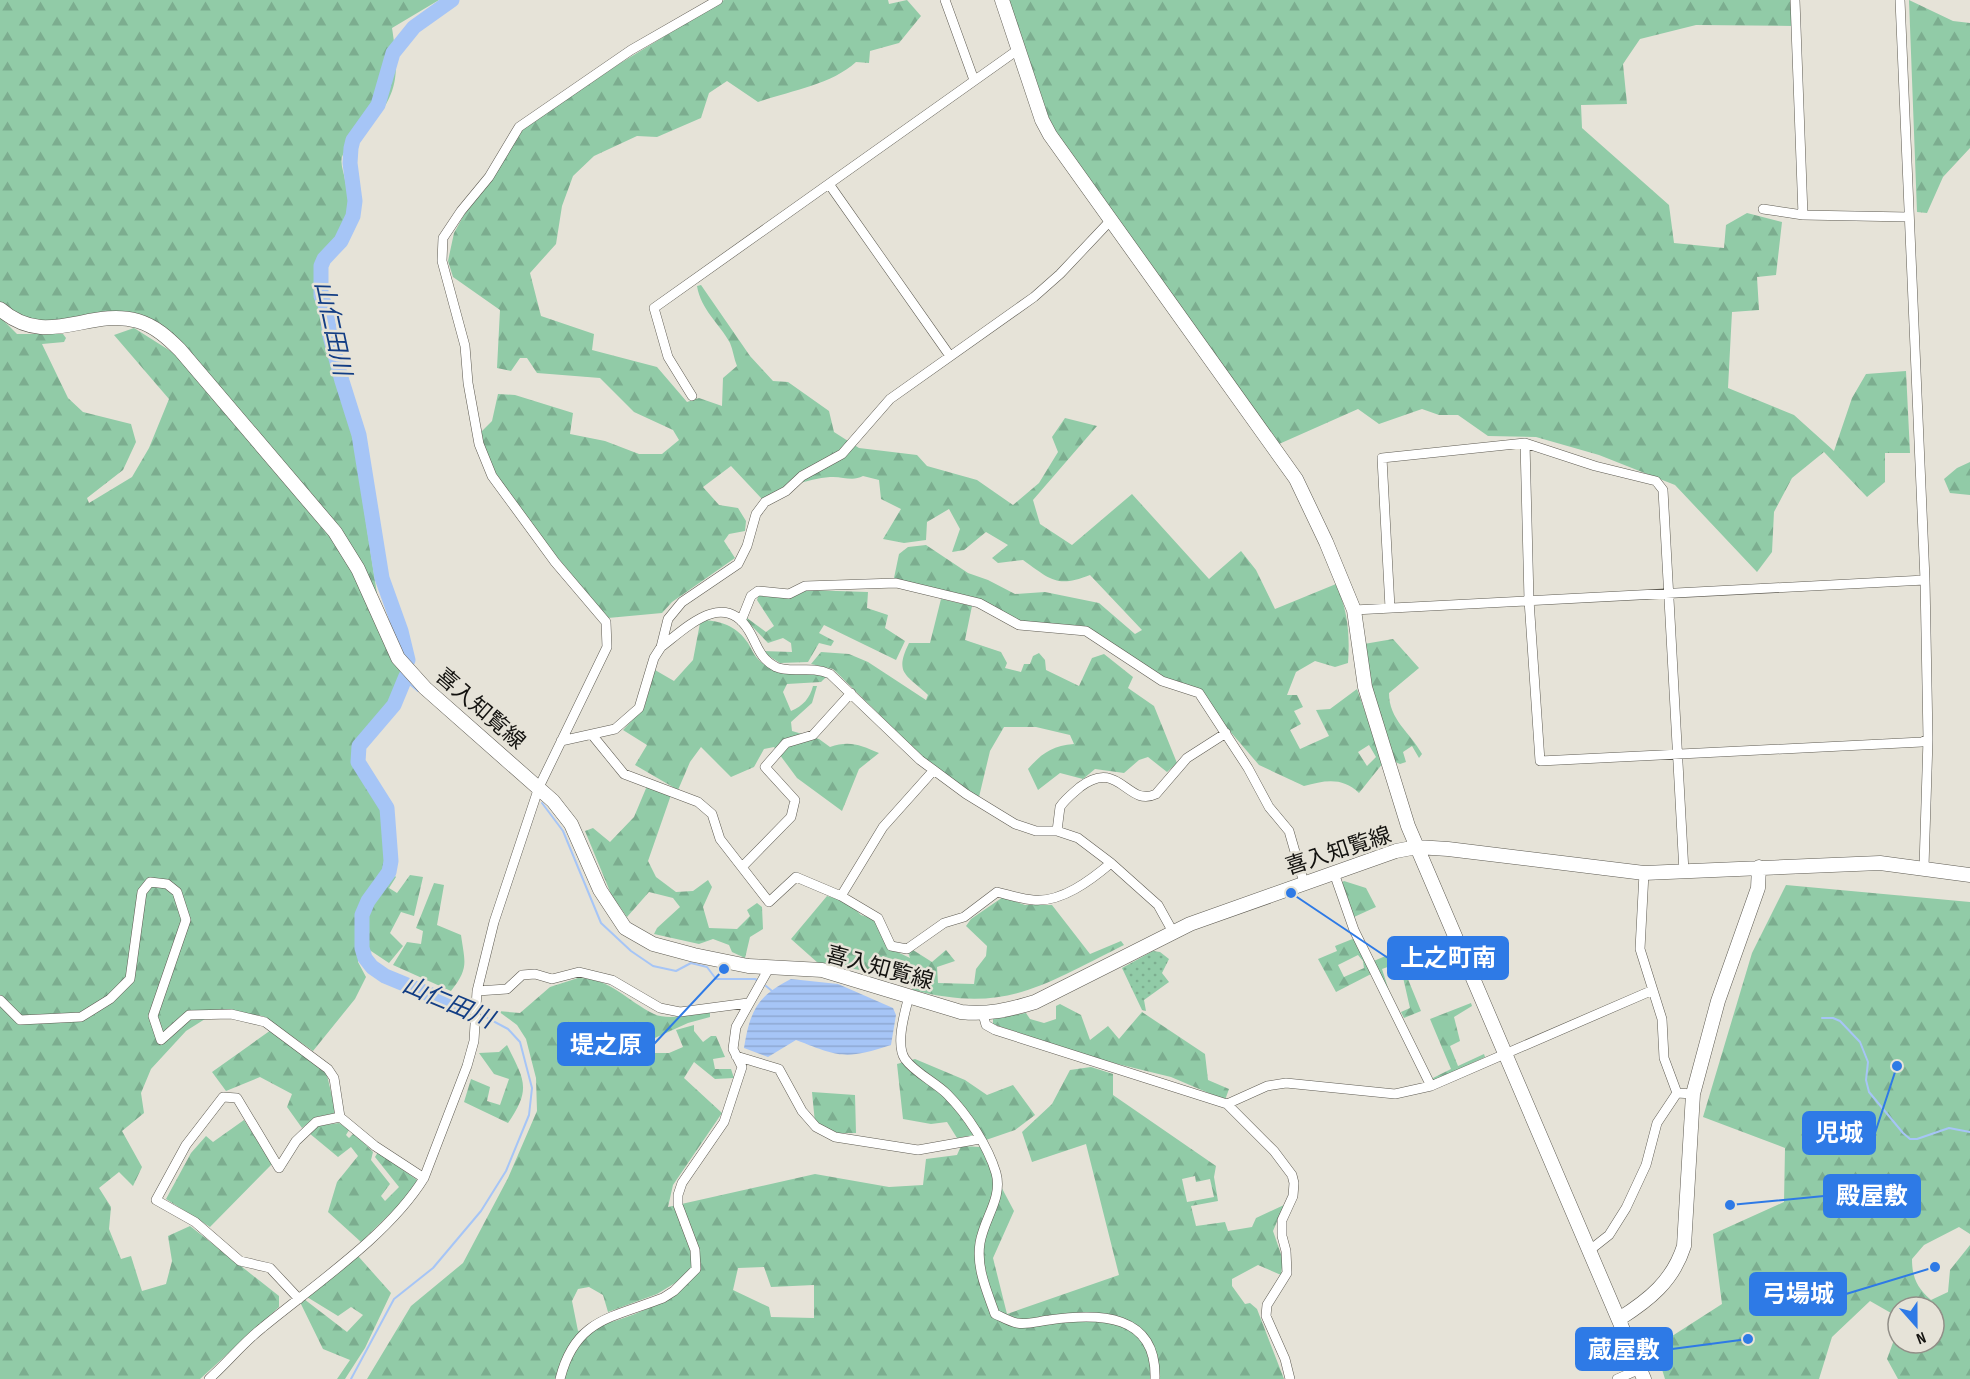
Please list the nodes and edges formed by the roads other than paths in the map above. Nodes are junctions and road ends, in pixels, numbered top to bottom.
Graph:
1 (718, 0) edge
2 (945, 0) edge
3 (1002, 0) edge
4 (1795, 0) edge
5 (1900, 0) edge
6 (1018, 49) junction
7 (974, 80) junction
8 (829, 184) junction
9 (1763, 209) dead end
10 (1803, 215) junction
11 (1908, 217) junction
12 (1110, 221) junction
13 (0, 309) edge
14 (950, 356) junction
15 (692, 396) dead end
16 (1525, 442) junction
17 (1924, 580) junction
18 (1669, 592) junction
19 (1529, 600) junction
20 (1390, 608) junction
21 (1354, 610) junction
22 (741, 621) junction
23 (661, 647) junction
24 (851, 693) junction
25 (1226, 733) junction
26 (593, 736) junction
27 (1929, 739) junction
28 (561, 741) junction
29 (1677, 754) junction
30 (933, 771) junction
31 (540, 787) junction
32 (1057, 831) junction
33 (1416, 847) junction
34 (1111, 863) junction
35 (743, 866) junction
36 (1759, 867) junction
37 (1924, 867) junction
38 (1684, 872) junction
39 (1334, 873) junction
40 (1644, 873) junction
41 (1970, 875) edge
42 (1304, 883) junction
43 (841, 896) junction
44 (1173, 932) junction
45 (769, 968) junction
46 (1653, 990) junction
47 (477, 992) junction
48 (909, 996) junction
49 (0, 1000) edge
50 (748, 1003) junction
51 (983, 1014) junction
52 (1506, 1053) junction
53 (736, 1056) junction
54 (1431, 1086) junction
55 (1677, 1093) junction
56 (1693, 1094) junction
57 (1227, 1104) junction
58 (340, 1117) junction
59 (980, 1139) junction
60 (424, 1178) junction
61 (1590, 1250) junction
62 (299, 1299) junction
63 (1619, 1319) junction
64 (1642, 1374) edge
65 (209, 1379) edge
66 (560, 1379) edge
67 (1155, 1379) edge
68 (1290, 1379) edge
69 (1617, 1379) edge

1 - 28 street
2 - 7 street
3 - 6 main road
4 - 10 street
5 - 11 street
6 - 7 street
6 - 12 main road
7 - 8 street
8 - 14 street
8 - 15 street
9 - 10 street
10 - 11 street
11 - 17 street
12 - 14 street
12 - 21 main road
13 - 31 main road, 喜入知覧線
14 - 23 street
16 - 18 street
16 - 19 street
16 - 20 street
17 - 18 street
17 - 27 street
18 - 19 street
18 - 29 street
19 - 20 street
19 - 29 street
20 - 21 street
21 - 33 main road
22 - 23 street
22 - 24 street
22 - 25 street
23 - 26 street
24 - 30 street
24 - 35 street
25 - 32 street
25 - 42 street
26 - 28 street
26 - 35 street
27 - 29 street
27 - 37 street
28 - 31 street
29 - 38 street
30 - 32 street
30 - 43 street
31 - 45 main road, 喜入知覧線
31 - 47 street
32 - 34 street
33 - 39 main road, 喜入知覧線
33 - 40 main road
33 - 52 main road, 喜入知覧線
34 - 43 street
34 - 44 street
35 - 43 street
36 - 37 main road
36 - 38 main road
36 - 56 main road
37 - 41 main road
38 - 40 main road
39 - 42 main road, 喜入知覧線
39 - 54 street
40 - 46 street
42 - 44 main road, 喜入知覧線
44 - 51 main road, 喜入知覧線
45 - 48 main road, 喜入知覧線
45 - 50 street
46 - 52 street
46 - 55 street
47 - 50 street
47 - 60 street
48 - 51 main road, 喜入知覧線
48 - 59 street
49 - 58 street
50 - 53 street
51 - 57 street
52 - 54 street
52 - 61 main road, 喜入知覧線
53 - 59 street
53 - 66 street
54 - 57 street
55 - 56 street
55 - 61 street
56 - 63 main road
57 - 68 street
58 - 60 street
58 - 62 street
59 - 67 street
60 - 62 street
61 - 63 main road, 喜入知覧線
62 - 65 street
63 - 64 main road, 喜入知覧線
64 - 69 street

